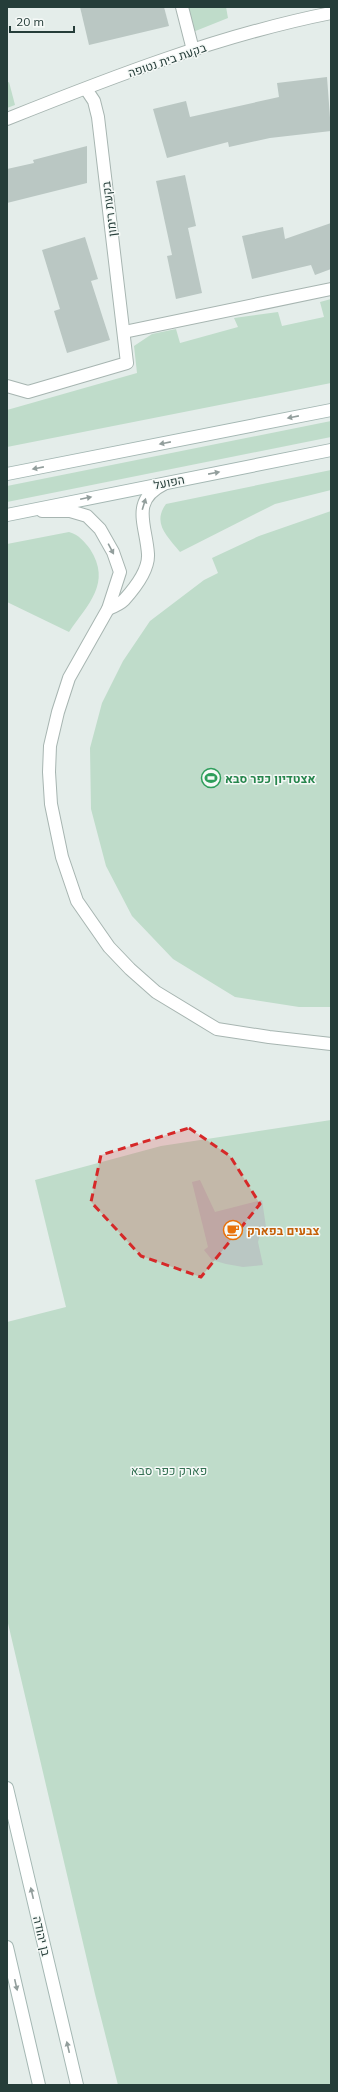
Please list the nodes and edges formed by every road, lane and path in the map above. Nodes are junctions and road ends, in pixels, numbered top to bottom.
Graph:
1 (182, 7) edge
2 (331, 13) edge
3 (193, 50) junction
4 (86, 89) junction
5 (7, 119) edge
6 (331, 289) edge
7 (124, 332) junction
8 (7, 386) edge
9 (331, 410) edge
10 (331, 450) edge
11 (7, 474) edge
12 (167, 482) junction
13 (20, 512) junction
14 (7, 515) edge
15 (108, 609) junction
16 (331, 1044) edge
17 (7, 1788) edge
18 (7, 1947) edge
19 (39, 2085) edge
20 (77, 2085) edge

1 - 3 street
2 - 3 street, בקעת בית נטופה
3 - 4 street, בקעת בית נטופה
4 - 5 street, בקעת בית נטופה
4 - 7 street, בקעת רימון
6 - 7 street
7 - 8 street, בקעת רימון
9 -> 11 street
12 -> 10 street, הפועל
13 -> 12 street, הפועל
15 -> 12 street
13 - 14 street, הפועל
13 -> 15 street
15 - 16 street
20 -> 17 street, בן יהודה
18 -> 19 street

